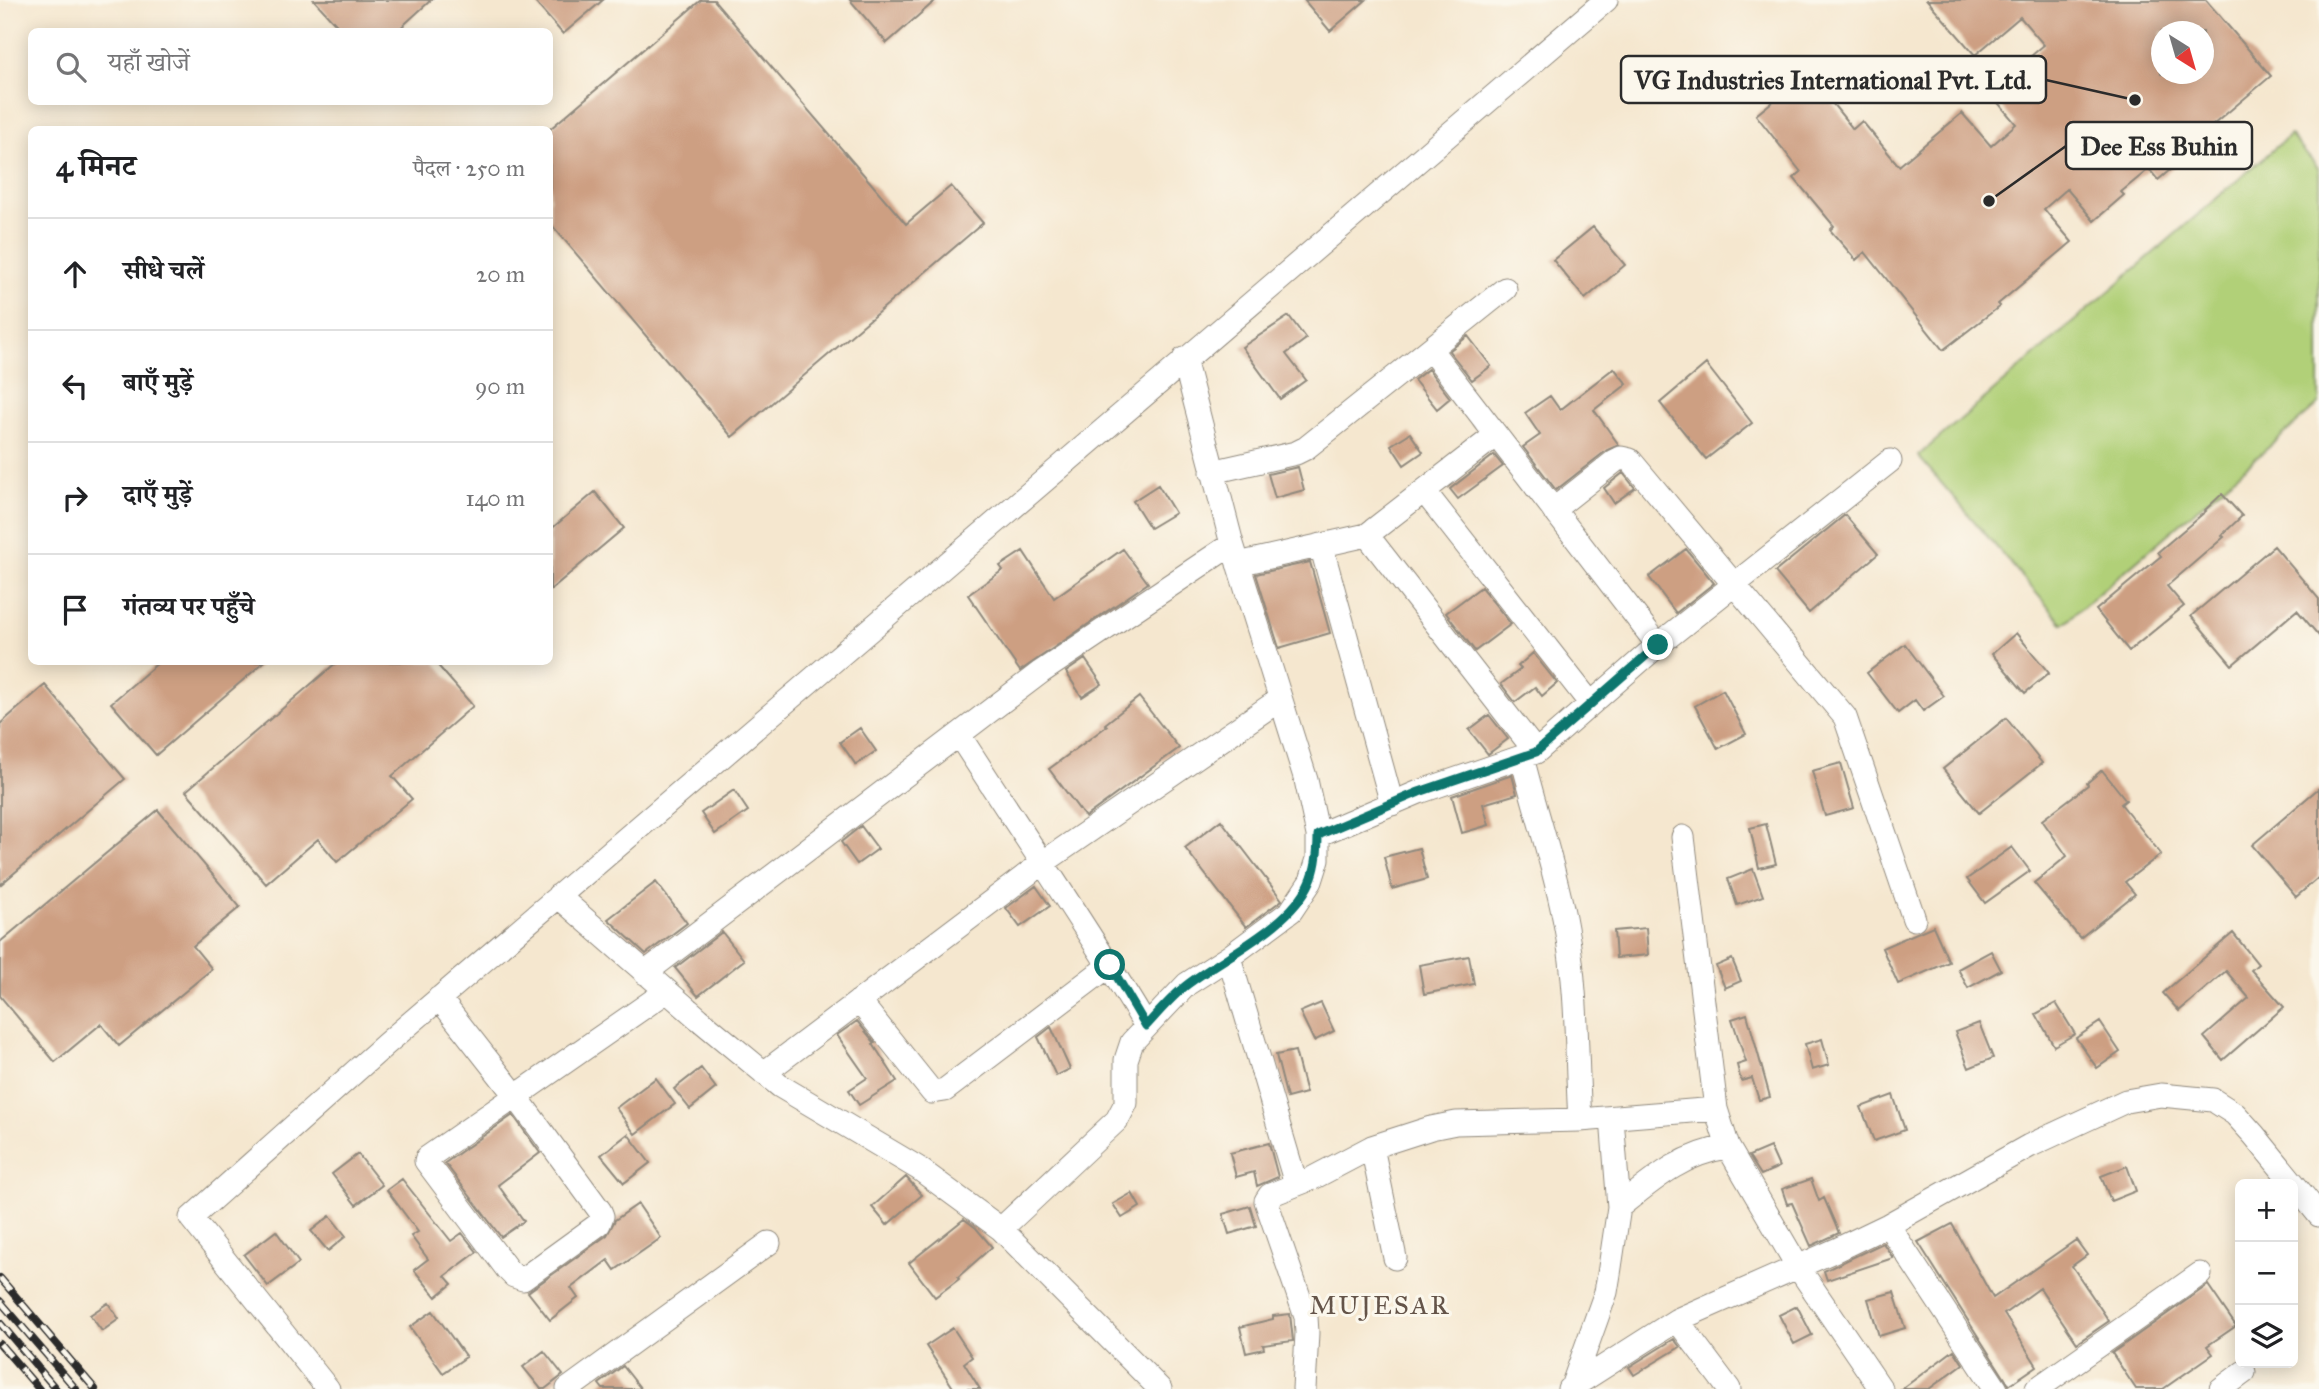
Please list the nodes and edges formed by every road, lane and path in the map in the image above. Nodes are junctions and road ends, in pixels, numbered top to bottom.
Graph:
1 (1605, 0) edge
2 (1505, 289) dead end
3 (1430, 349) junction
4 (1184, 359) junction
5 (1496, 435) junction
6 (1890, 461) dead end
7 (1212, 472) junction
8 (1424, 491) junction
9 (1553, 510) junction
10 (1367, 535) junction
11 (1321, 545) junction
12 (1235, 554) junction
13 (1733, 586) junction
14 (1658, 645) junction
15 (1279, 700) junction
16 (1591, 704) junction
17 (959, 734) junction
18 (1529, 755) junction
19 (1392, 804) junction
20 (1318, 835) junction
21 (1683, 837) dead end
22 (1041, 864) junction
23 (558, 896) junction
24 (1914, 919) dead end
25 (1230, 957) junction
26 (1110, 965) junction
27 (646, 973) junction
28 (667, 991) junction
29 (439, 998) junction
30 (859, 1001) junction
31 (1146, 1026) junction
32 (764, 1073) junction
33 (515, 1095) junction
34 (1716, 1109) junction
35 (1612, 1118) junction
36 (1580, 1120) junction
37 (1372, 1147) junction
38 (1728, 1147) junction
39 (1296, 1184) junction
40 (1619, 1207) junction
41 (2319, 1215) edge
42 (1888, 1225) junction
43 (1000, 1229) junction
44 (769, 1243) dead end
45 (1395, 1258) dead end
46 (1798, 1266) junction
47 (2200, 1274) dead end
48 (1678, 1320) junction
49 (2244, 1372) dead end
50 (1570, 1388) edge
51 (328, 1389) edge
52 (568, 1389) edge
53 (1160, 1389) edge
54 (1304, 1389) edge
55 (1728, 1389) edge
56 (1881, 1389) edge
57 (1996, 1389) edge
58 (2037, 1389) edge
59 (2221, 1389) edge

1 - 4 street
2 - 3 street
3 - 5 street
3 - 7 street
4 - 7 street
4 - 23 street
5 - 8 street
5 - 9 street
6 - 13 street
7 - 12 street
8 - 10 street
8 - 16 street
9 - 13 street
9 - 14 street
10 - 11 street
10 - 18 street
11 - 12 street
11 - 19 street
12 - 15 street
12 - 17 street
13 - 14 street
13 - 24 street
14 - 16 street
15 - 20 street
15 - 22 street
16 - 18 street
17 - 22 street
17 - 27 street
18 - 19 street
18 - 36 street
19 - 20 street
20 - 25 street
21 - 34 street
22 - 26 street
22 - 30 street
23 - 27 street
23 - 29 street
25 - 31 street
25 - 39 street
26 - 30 street
26 - 31 street
27 - 28 street
28 - 32 street
28 - 33 street
29 - 33 street
29 - 51 street
30 - 32 street
31 - 43 street
32 - 43 street
33 - 33 street
34 - 35 street
34 - 38 street
35 - 36 street
35 - 40 street
36 - 37 street
37 - 39 street
37 - 45 street
38 - 40 street
38 - 46 street
39 - 54 street
40 - 50 street
41 - 42 street
42 - 46 street
42 - 57 street
43 - 53 street
44 - 52 street
46 - 48 street
46 - 56 street
47 - 58 street
48 - 50 street
48 - 55 street
49 - 59 street

